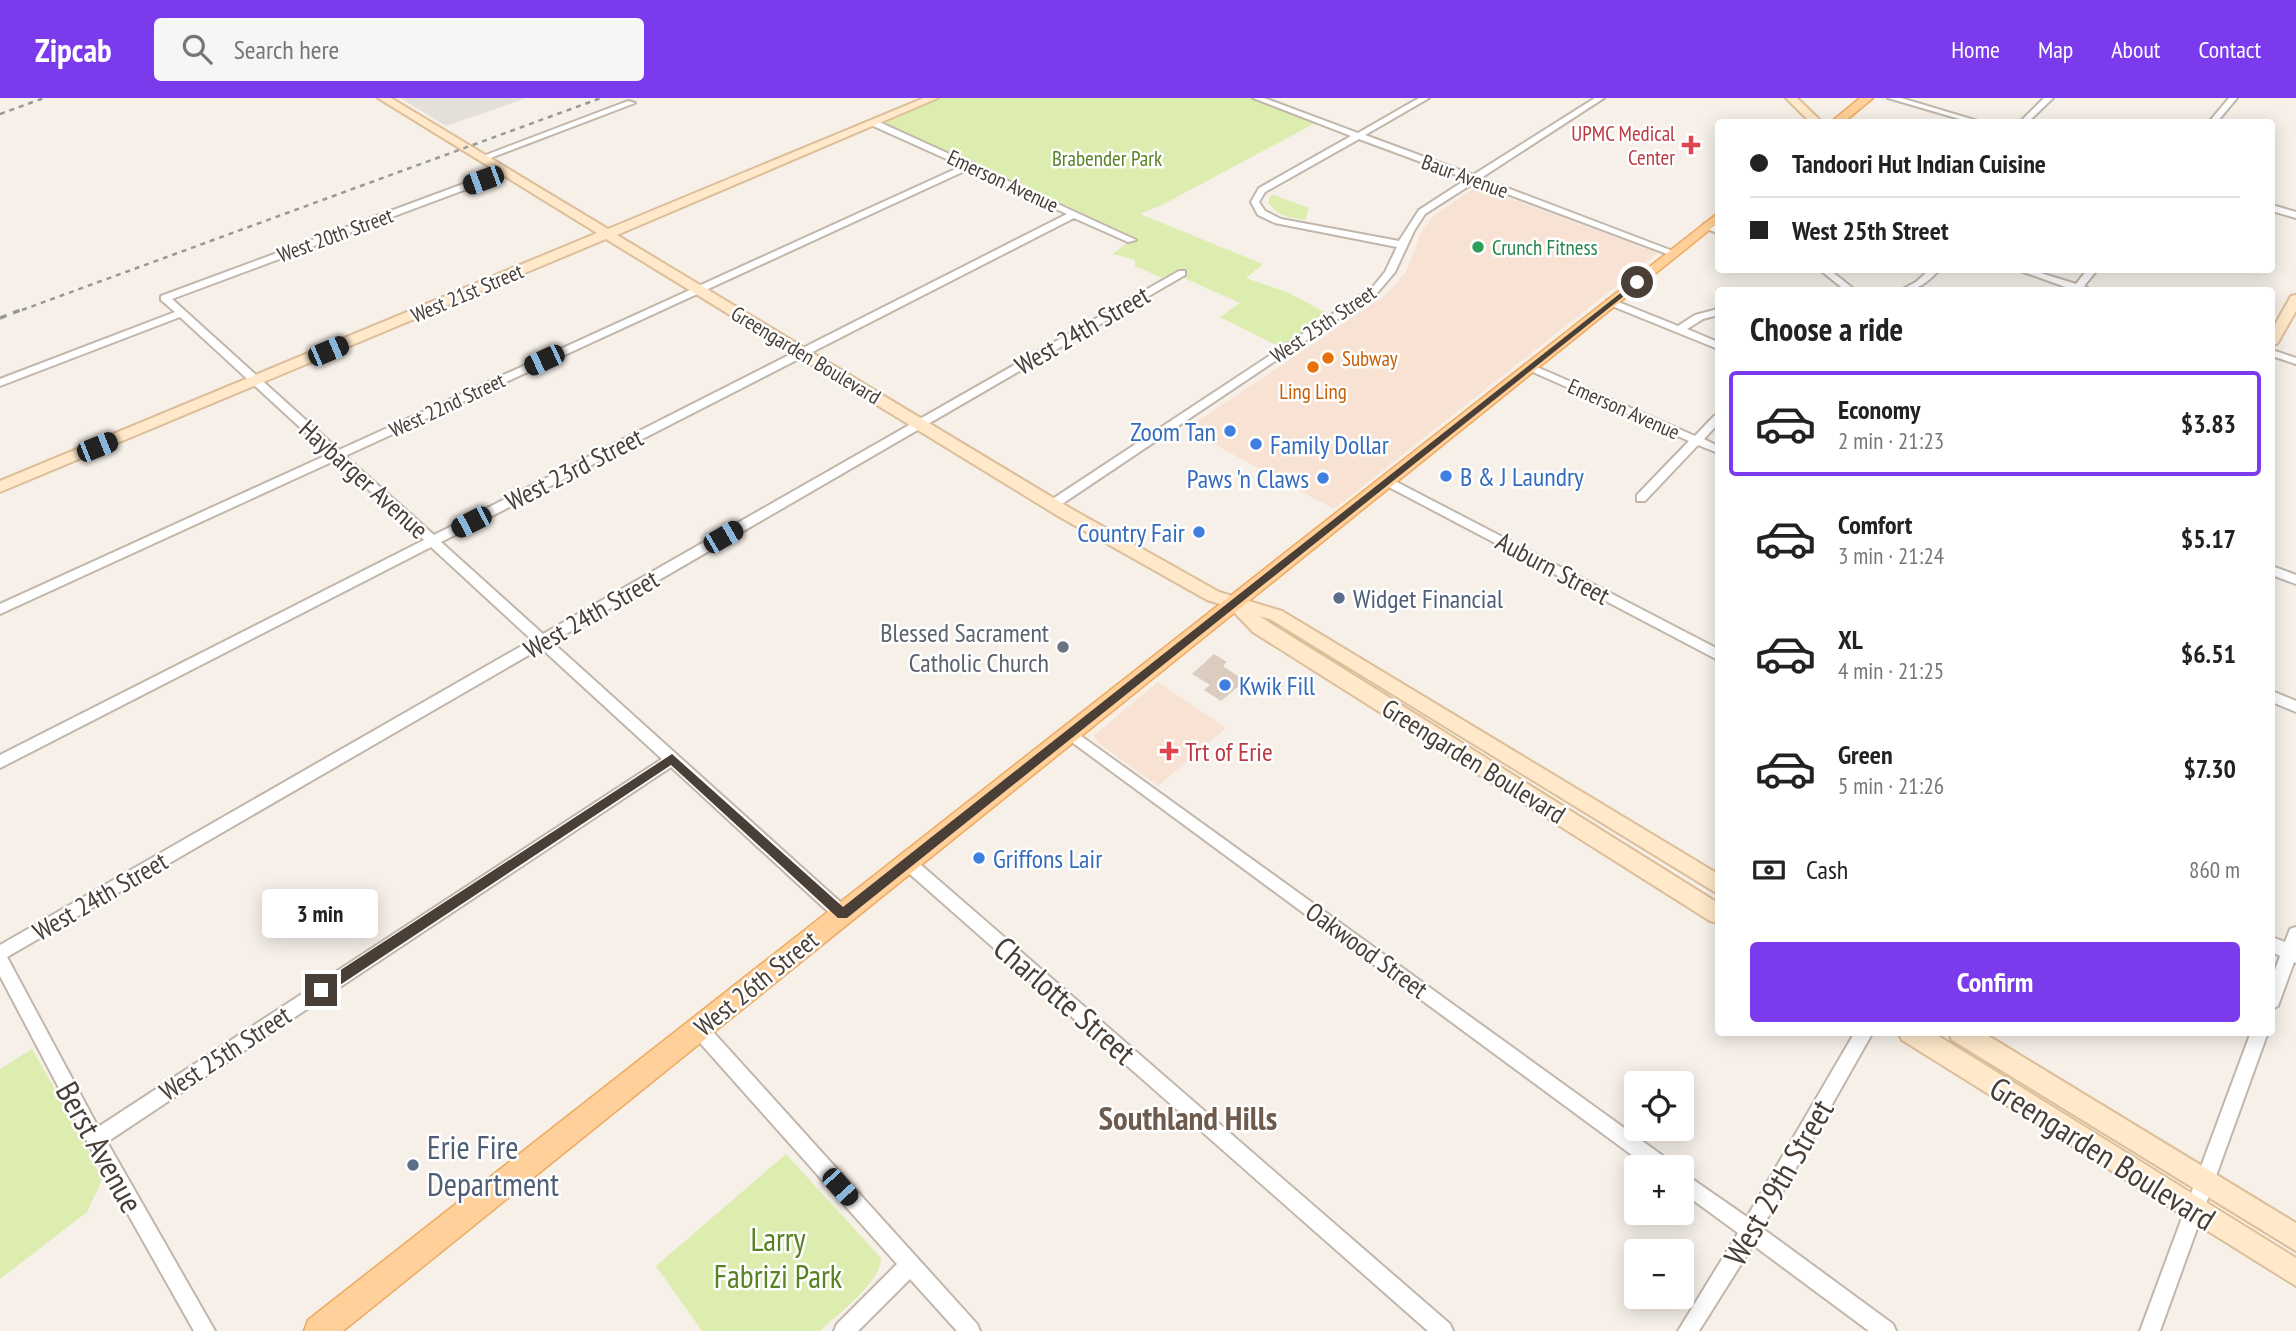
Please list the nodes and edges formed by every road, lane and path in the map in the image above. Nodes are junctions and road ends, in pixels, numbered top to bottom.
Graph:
1 (383, 98) edge
2 (933, 98) edge
3 (1425, 98) edge
4 (1600, 98) edge
5 (1791, 98) edge
6 (1867, 98) edge
7 (1892, 98) edge
8 (2049, 98) edge
9 (2233, 98) edge
10 (1266, 99) edge
11 (631, 103) dead end
12 (1813, 119) edge
13 (1841, 119) edge
14 (1966, 119) edge
15 (2027, 119) edge
16 (2216, 119) edge
17 (874, 123) junction
18 (1357, 136) junction
19 (482, 159) junction
20 (971, 166) junction
21 (505, 172) junction
22 (1473, 179) junction
23 (2275, 209) edge
24 (1074, 214) junction
25 (2296, 215) edge
26 (1715, 225) edge
27 (607, 235) junction
28 (1130, 240) dead end
29 (1403, 245) junction
30 (1673, 253) junction
31 (1182, 273) dead end
32 (1829, 273) edge
33 (1931, 273) edge
34 (2032, 273) edge
35 (1846, 287) edge
36 (1912, 287) edge
37 (2075, 287) edge
38 (699, 290) junction
39 (165, 298) joint
40 (2296, 299) edge
41 (1611, 303) junction
42 (182, 313) junction
43 (1715, 313) edge
44 (1679, 330) junction
45 (2275, 336) edge
46 (1715, 345) edge
47 (802, 353) junction
48 (2275, 353) edge
49 (2296, 361) edge
50 (1530, 367) junction
51 (257, 381) junction
52 (0, 383) edge
53 (1715, 421) edge
54 (920, 424) junction
55 (1698, 441) junction
56 (1715, 449) edge
57 (338, 455) junction
58 (1387, 481) junction
59 (0, 488) edge
60 (1641, 498) dead end
61 (1052, 505) junction
62 (432, 541) junction
63 (2275, 571) edge
64 (2296, 580) edge
65 (1233, 603) junction
66 (0, 609) edge
67 (543, 642) junction
68 (1715, 652) edge
69 (2275, 697) edge
70 (2296, 707) edge
71 (1070, 733) junction
72 (672, 759) junction
73 (0, 762) edge
74 (908, 863) junction
75 (1715, 883) edge
76 (1715, 912) edge
77 (842, 914) junction
78 (2296, 934) edge
79 (2275, 946) edge
80 (0, 953) edge
81 (2293, 955) edge
82 (0, 960) edge
83 (2275, 994) edge
84 (699, 1029) junction
85 (1863, 1036) edge
86 (1916, 1036) edge
87 (1967, 1036) edge
88 (2259, 1036) edge
89 (95, 1139) junction
90 (1647, 1155) edge
91 (2204, 1182) junction
92 (1694, 1190) edge
93 (2194, 1209) junction
94 (1750, 1231) junction
95 (2296, 1238) edge
96 (910, 1265) junction
97 (2296, 1273) edge
98 (205, 1331) edge
99 (319, 1331) edge
100 (844, 1331) edge
101 (970, 1331) edge
102 (1443, 1331) edge
103 (1688, 1331) edge
104 (1886, 1331) edge
105 (2150, 1331) edge

1 - 19 street, Greengarden Boulevard
2 - 17 street, West 21st Street
3 - 18 street
4 - 22 street, West 25th Street
5 - 12 street
6 - 13 main road
7 - 14 street
8 - 15 street
9 - 16 street
10 - 18 street, Baur Avenue
11 - 19 street
17 - 20 street, Emerson Avenue
17 - 27 street, West 21st Street
18 - 22 street, Baur Avenue
18 - 29 street
19 - 21 street, Greengarden Boulevard
20 - 24 street, Emerson Avenue
20 - 38 street, West 22nd Street
21 - 27 street, Greengarden Boulevard
21 - 39 street, West 20th Street
22 - 29 street, West 25th Street
22 - 30 street, Baur Avenue
23 - 25 street
24 - 28 street, Emerson Avenue
24 - 47 street, West 23rd Street
26 - 30 main road, West 26th Street
27 - 38 street, Greengarden Boulevard
27 - 51 street, West 21st Street
29 - 61 street, West 25th Street
30 - 41 main road, West 26th Street
31 - 54 street, West 24th Street
32 - 35 street
33 - 36 street
34 - 37 street
38 - 47 street, Greengarden Boulevard
38 - 57 street, West 22nd Street
39 - 42 street, Haybarger Avenue
40 - 45 street
41 - 44 street
41 - 50 main road, West 26th Street
42 - 51 street, Haybarger Avenue
42 - 52 street
43 - 44 street
44 - 46 street
47 - 54 street, Greengarden Boulevard
47 - 62 street, West 23rd Street
48 - 49 street
50 - 55 street, Emerson Avenue
50 - 58 main road, West 26th Street
51 - 57 street, Haybarger Avenue
51 - 59 street, West 21st Street
53 - 55 street
54 - 61 street, Greengarden Boulevard
54 - 67 street, West 24th Street
55 - 56 street, Emerson Avenue
55 - 60 street
57 - 62 street, Haybarger Avenue
57 - 66 street, West 22nd Street
58 - 65 main road, West 26th Street
58 - 68 street, Auburn Street
61 - 65 street, Greengarden Boulevard
62 - 67 street, Haybarger Avenue
62 - 73 street, West 23rd Street
63 - 64 street
65 - 71 main road, West 26th Street
65 - 75 street, Greengarden Boulevard
65 - 76 street, Greengarden Boulevard
67 - 72 street, Haybarger Avenue
67 - 80 street, West 24th Street
69 - 70 street
71 - 74 main road, West 26th Street
71 - 90 street, Oakwood Street
72 - 77 street, Haybarger Avenue
72 - 89 street, West 25th Street
74 - 77 main road, West 26th Street
74 - 102 street, Charlotte Street
77 - 84 main road, West 26th Street
78 - 81 street
79 - 81 street
81 - 83 street
82 - 89 street, Berst Avenue
84 - 96 street
84 - 99 main road, West 26th Street
85 - 94 street, West 29th Street
86 - 93 street, Greengarden Boulevard
87 - 91 street, Greengarden Boulevard
88 - 91 street
89 - 98 street, Berst Avenue
91 - 93 street
91 - 95 street, Greengarden Boulevard
92 - 94 street
93 - 97 street, Greengarden Boulevard
93 - 105 street
94 - 103 street, West 29th Street
94 - 104 street
96 - 100 street
96 - 101 street

